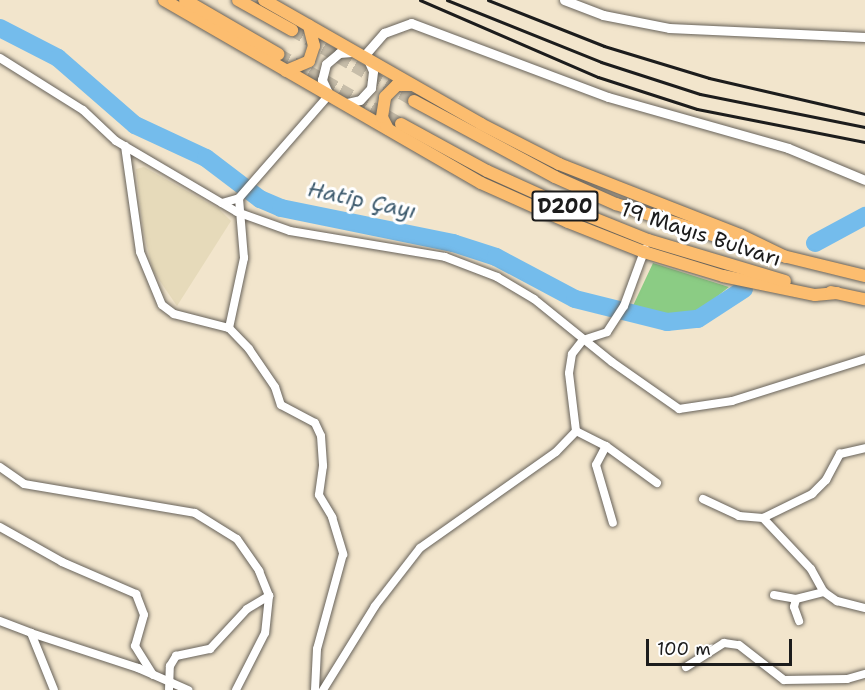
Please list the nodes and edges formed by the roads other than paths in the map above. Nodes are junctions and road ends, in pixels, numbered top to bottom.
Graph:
1 (164, 0) edge
2 (185, 0) edge
3 (238, 0) edge
4 (264, 0) edge
5 (564, 0) edge
6 (309, 26) junction
7 (291, 30) tunnel mouth
8 (865, 37) edge
9 (278, 54) tunnel mouth
10 (362, 56) junction
11 (0, 58) edge
12 (286, 71) junction
13 (413, 85) junction
14 (329, 95) junction
15 (414, 101) tunnel mouth
16 (343, 104) junction
17 (401, 124) tunnel mouth
18 (389, 131) junction
19 (125, 146) junction
20 (865, 180) edge
21 (239, 198) junction
22 (222, 203) junction
23 (237, 212) junction
24 (744, 241) junction
25 (646, 246) junction
26 (735, 273) junction
27 (865, 276) edge
28 (837, 293) junction
29 (865, 299) edge
30 (229, 328) junction
31 (583, 340) junction
32 (865, 359) edge
33 (576, 431) junction
34 (606, 446) junction
35 (865, 448) edge
36 (0, 467) edge
37 (657, 483) dead end
38 (703, 499) dead end
39 (763, 518) junction
40 (613, 523) dead end
41 (0, 528) edge
42 (824, 592) junction
43 (774, 595) dead end
44 (269, 596) junction
45 (796, 599) junction
46 (865, 608) edge
47 (0, 621) edge
48 (799, 621) dead end
49 (31, 633) junction
50 (686, 667) dead end
51 (865, 674) edge
52 (153, 675) junction
53 (167, 681) junction
54 (54, 690) edge
55 (169, 690) edge
56 (188, 690) edge
57 (236, 690) edge
58 (315, 690) edge
59 (323, 690) edge

1 - 12 highway
2 - 9 highway
3 - 7 highway
4 - 6 highway
5 - 8 street
6 - 10 highway
6 - 12 highway
10 - 13 highway
10 - 14 street
10 - 16 street
10 - 20 street
11 - 19 street
12 - 14 highway
13 - 18 highway
13 - 24 highway
14 - 16 highway
14 - 21 street
15 - 24 highway, 19 Mayıs Bulvarı / D200
16 - 18 highway
17 - 25 highway, 19 Mayıs Bulvarı / D200
18 - 25 highway
19 - 22 street
19 - 30 street
21 - 22 street
21 - 23 street
22 - 23 street
23 - 30 street
23 - 31 street
24 - 27 highway, 19 Mayıs Bulvarı
25 - 26 highway
25 - 31 street
26 - 28 highway, 19 Mayıs Bulvarı
26 - 28 highway
28 - 29 highway, 19 Mayıs Bulvarı
30 - 58 street
31 - 32 street
31 - 33 street
33 - 34 street
33 - 59 street
34 - 37 street
34 - 40 street
35 - 39 street
36 - 44 street
38 - 39 street
39 - 42 street
41 - 52 street
42 - 45 street
42 - 46 street
43 - 45 street
44 - 53 street
44 - 57 street
45 - 48 street
47 - 49 street
49 - 52 street
49 - 54 street
50 - 51 street
52 - 53 street
53 - 55 street
53 - 56 street

